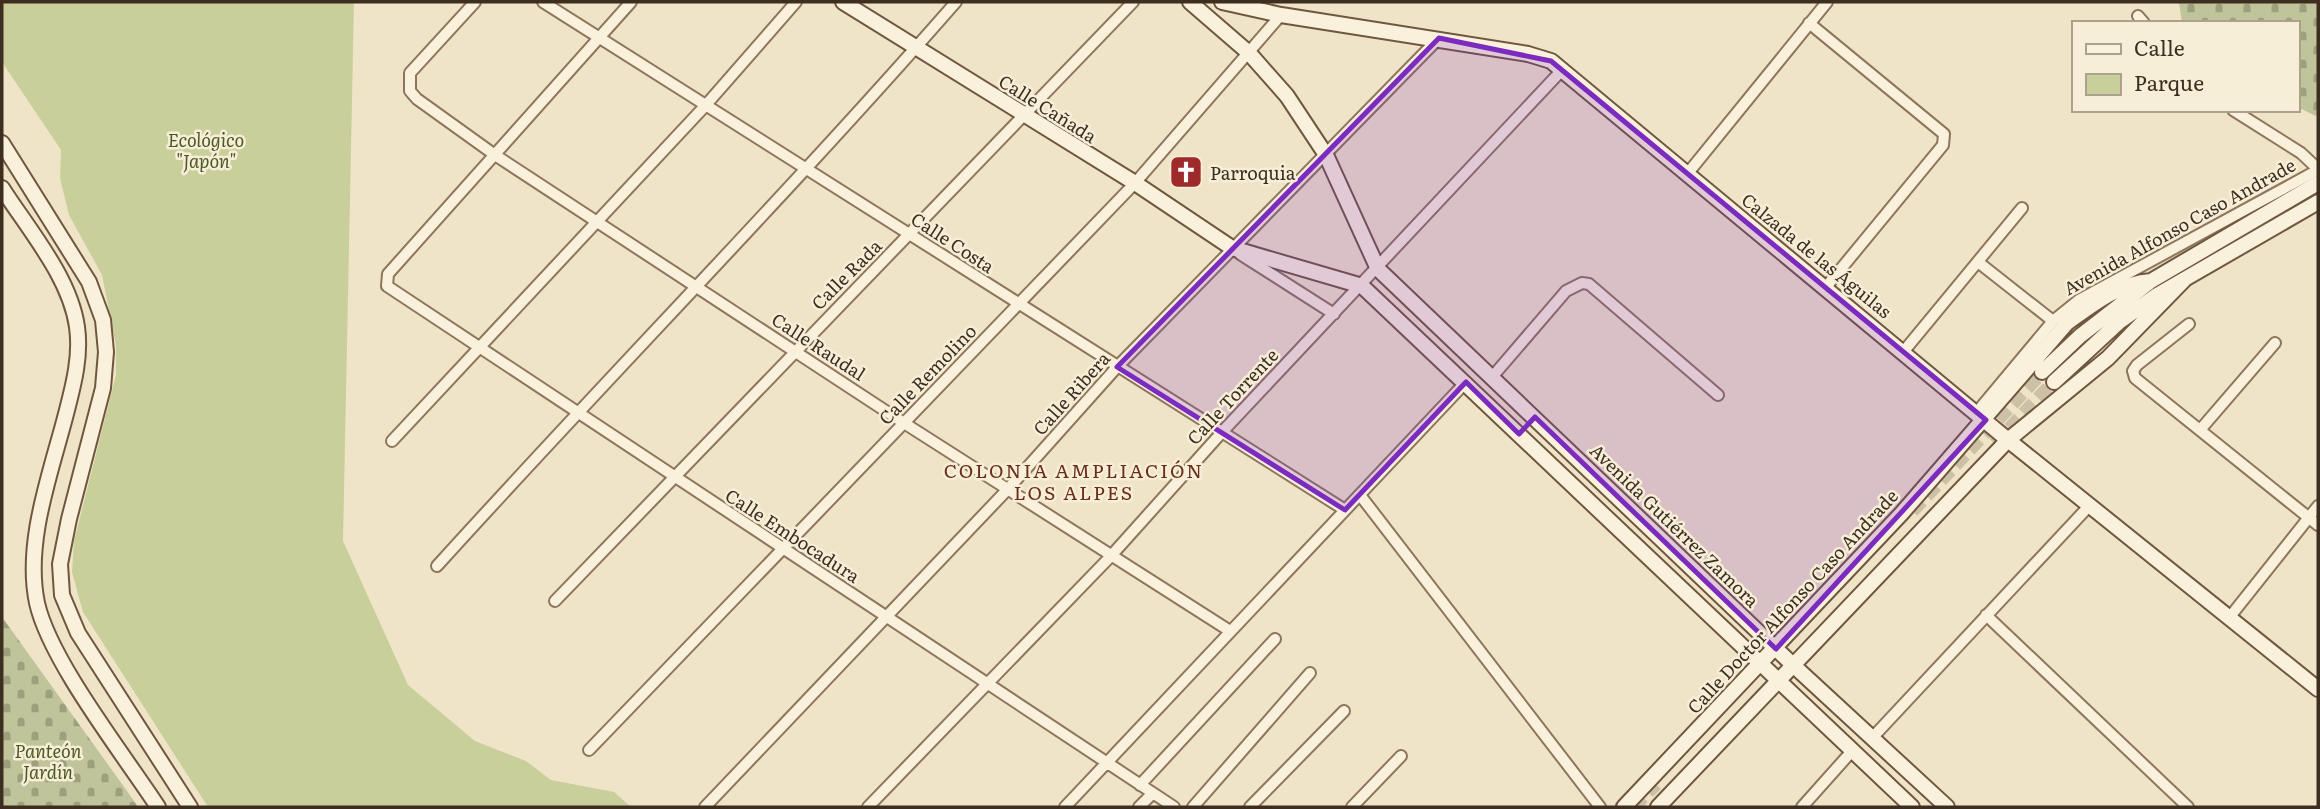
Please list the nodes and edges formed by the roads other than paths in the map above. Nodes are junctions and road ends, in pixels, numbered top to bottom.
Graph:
1 (475, 2) edge
2 (543, 2) edge
3 (631, 2) edge
4 (796, 2) edge
5 (843, 2) edge
6 (956, 2) edge
7 (1133, 2) edge
8 (1190, 2) edge
9 (1222, 2) edge
10 (1827, 2) edge
11 (1281, 15) junction
12 (1809, 23) junction
13 (598, 38) junction
14 (1439, 38) junction
15 (916, 47) junction
16 (1249, 53) junction
17 (1563, 69) junction
18 (705, 106) junction
19 (2235, 112) edge
20 (1023, 116) junction
21 (2, 143) edge
22 (495, 155) junction
23 (1326, 155) junction
24 (807, 169) junction
25 (2318, 169) edge
26 (1688, 173) junction
27 (1135, 183) junction
28 (2318, 183) edge
29 (2, 188) edge
30 (2318, 202) edge
31 (2022, 208) dead end
32 (597, 220) junction
33 (909, 234) junction
34 (1232, 248) junction
35 (1978, 262) junction
36 (1378, 269) junction
37 (2184, 280) junction
38 (2151, 281) junction
39 (696, 286) junction
40 (1362, 286) junction
41 (1826, 287) junction
42 (1019, 305) junction
43 (1334, 314) junction
44 (2053, 321) junction
45 (2189, 324) dead end
46 (2275, 343) dead end
47 (479, 348) junction
48 (794, 351) junction
49 (1904, 351) junction
50 (1117, 367) junction
51 (1493, 376) junction
52 (1466, 382) junction
53 (1718, 396) dead end
54 (576, 411) junction
55 (1981, 416) junction
56 (1535, 417) junction
57 (904, 423) junction
58 (2200, 430) junction
59 (1223, 431) junction
60 (1519, 434) junction
61 (2008, 440) junction
62 (392, 441) dead end
63 (675, 477) junction
64 (1007, 490) junction
65 (1360, 495) junction
66 (2090, 505) junction
67 (2318, 506) edge
68 (1345, 510) junction
69 (2314, 521) edge
70 (781, 549) junction
71 (1110, 557) junction
72 (437, 566) dead end
73 (555, 601) dead end
74 (1986, 615) junction
75 (884, 616) junction
76 (2229, 618) junction
77 (1230, 631) junction
78 (1275, 639) dead end
79 (1776, 649) junction
80 (1761, 664) junction
81 (1793, 665) junction
82 (1310, 673) dead end
83 (1778, 680) junction
84 (989, 685) junction
85 (2318, 689) edge
86 (1344, 711) dead end
87 (1873, 737) junction
88 (590, 750) dead end
89 (1853, 751) junction
90 (1401, 756) dead end
91 (1107, 764) junction
92 (1140, 785) junction
93 (1153, 793) junction
94 (158, 807) edge
95 (190, 807) edge
96 (705, 807) edge
97 (868, 807) edge
98 (1065, 807) edge
99 (1139, 807) edge
100 (1174, 807) edge
101 (1193, 807) edge
102 (1250, 807) edge
103 (1352, 807) edge
104 (1600, 807) edge
105 (1624, 807) edge
106 (1658, 807) edge
107 (1802, 807) edge
108 (1912, 807) edge
109 (1947, 807) edge
110 (2188, 807) edge

1 - 22 street, Calle Raudal
2 - 13 street, Calle Costa
3 - 13 street
4 - 18 street
5 - 15 main road, Calle Cañada
6 - 15 street
7 - 20 street, Calle Rada
8 - 16 main road
9 - 11 main road, Calzada de las Águilas
10 - 12 street
11 - 14 main road, Calzada de las Águilas
11 - 16 street, Calle Remolino
12 - 26 street
12 - 41 street
13 - 18 street, Calle Costa
13 - 22 street
14 - 17 main road, Calzada de las Águilas
14 - 23 street, Calle Ribera
15 - 20 main road, Calle Cañada
15 - 24 street
16 - 23 main road
16 - 27 street, Calle Remolino
17 - 26 main road, Calzada de las Águilas
17 - 36 street, Calle Torrente
18 - 24 street, Calle Costa
18 - 32 street
19 - 25 street
20 - 27 main road, Calle Cañada
20 - 33 street, Calle Rada
21 - 95 main road
22 - 32 street, Calle Raudal
22 - 47 street, Calle Embocadura
23 - 34 street, Calle Ribera
23 - 36 main road
24 - 33 street, Calle Costa
24 - 39 street
25 - 44 street, Avenida Alfonso Caso Andrade
26 - 41 main road, Calzada de las Águilas
27 - 34 main road, Calle Cañada
27 - 42 street, Calle Remolino
28 - 38 main road, Avenida Alfonso Caso Andrade
29 - 94 main road
30 - 37 main road, Avenida Alfonso Caso Andrade
31 - 35 street
32 - 39 street, Calle Raudal
32 - 47 street
33 - 42 street, Calle Costa
33 - 48 street, Calle Rada
34 - 40 main road, Calle Cañada
34 - 43 street, Calle Cañada
34 - 50 street, Calle Ribera
35 - 44 street
35 - 49 street
36 - 40 street, Calle Torrente
36 - 51 main road, Avenida Gutiérrez Zamora
37 - 38 main road, Avenida Alfonso Caso Andrade
37 - 61 main road
38 - 55 main road, Calle Doctor Alfonso Caso Andrade
39 - 48 street, Calle Raudal
39 - 54 street
40 - 43 street, Calle Torrente
40 - 52 main road
41 - 49 main road, Calzada de las Águilas
42 - 50 street, Calle Costa
42 - 57 street, Calle Remolino
43 - 59 street, Calle Torrente
44 - 55 street, Avenida Alfonso Caso Andrade
45 - 58 street
46 - 58 street
47 - 54 street, Calle Embocadura
47 - 62 street
48 - 57 street, Calle Raudal
48 - 63 street, Calle Rada
49 - 55 main road, Calzada de las Águilas
50 - 59 street, Calle Costa
50 - 64 street, Calle Ribera
51 - 53 street
51 - 56 main road, Avenida Gutiérrez Zamora
52 - 60 main road
52 - 65 street
54 - 63 street, Calle Embocadura
54 - 72 street
55 - 61 main road, Calzada de las Águilas
55 - 79 main road, Calle Doctor Alfonso Caso Andrade
56 - 60 main road
56 - 79 main road, Avenida Gutiérrez Zamora
57 - 64 street, Calle Raudal
57 - 70 street, Calle Remolino
58 - 69 street
59 - 68 street, Calle Costa
59 - 71 street, Calle Torrente
60 - 80 main road
61 - 66 main road, Calzada de las Águilas
61 - 81 main road
63 - 70 street, Calle Embocadura
63 - 73 street, Calle Rada
64 - 71 street, Calle Raudal
64 - 75 street, Calle Ribera
65 - 68 street
65 - 104 street
66 - 74 street
66 - 76 main road, Calzada de las Águilas
67 - 69 street
68 - 77 street
69 - 76 street
70 - 75 street, Calle Embocadura
70 - 88 street, Calle Remolino
71 - 77 street, Calle Raudal
71 - 84 street, Calle Torrente
74 - 87 street
74 - 110 street
75 - 84 street, Calle Embocadura
75 - 96 street, Calle Ribera
76 - 85 main road, Calzada de las Águilas
77 - 91 street
78 - 92 street
79 - 80 main road, Calle Doctor Alfonso Caso Andrade
79 - 81 main road, Avenida Gutiérrez Zamora
80 - 83 main road
80 - 105 main road, Calle Doctor Alfonso Caso Andrade
81 - 83 main road
81 - 87 main road, Avenida Gutiérrez Zamora
82 - 101 street
83 - 89 main road
83 - 106 main road
84 - 91 street, Calle Embocadura
84 - 97 street, Calle Torrente
86 - 102 street
87 - 109 main road, Avenida Gutiérrez Zamora
89 - 107 street
89 - 108 main road
90 - 103 street
91 - 92 street, Calle Embocadura
91 - 98 street
92 - 93 street, Calle Embocadura
93 - 99 street
93 - 100 street, Calle Embocadura

